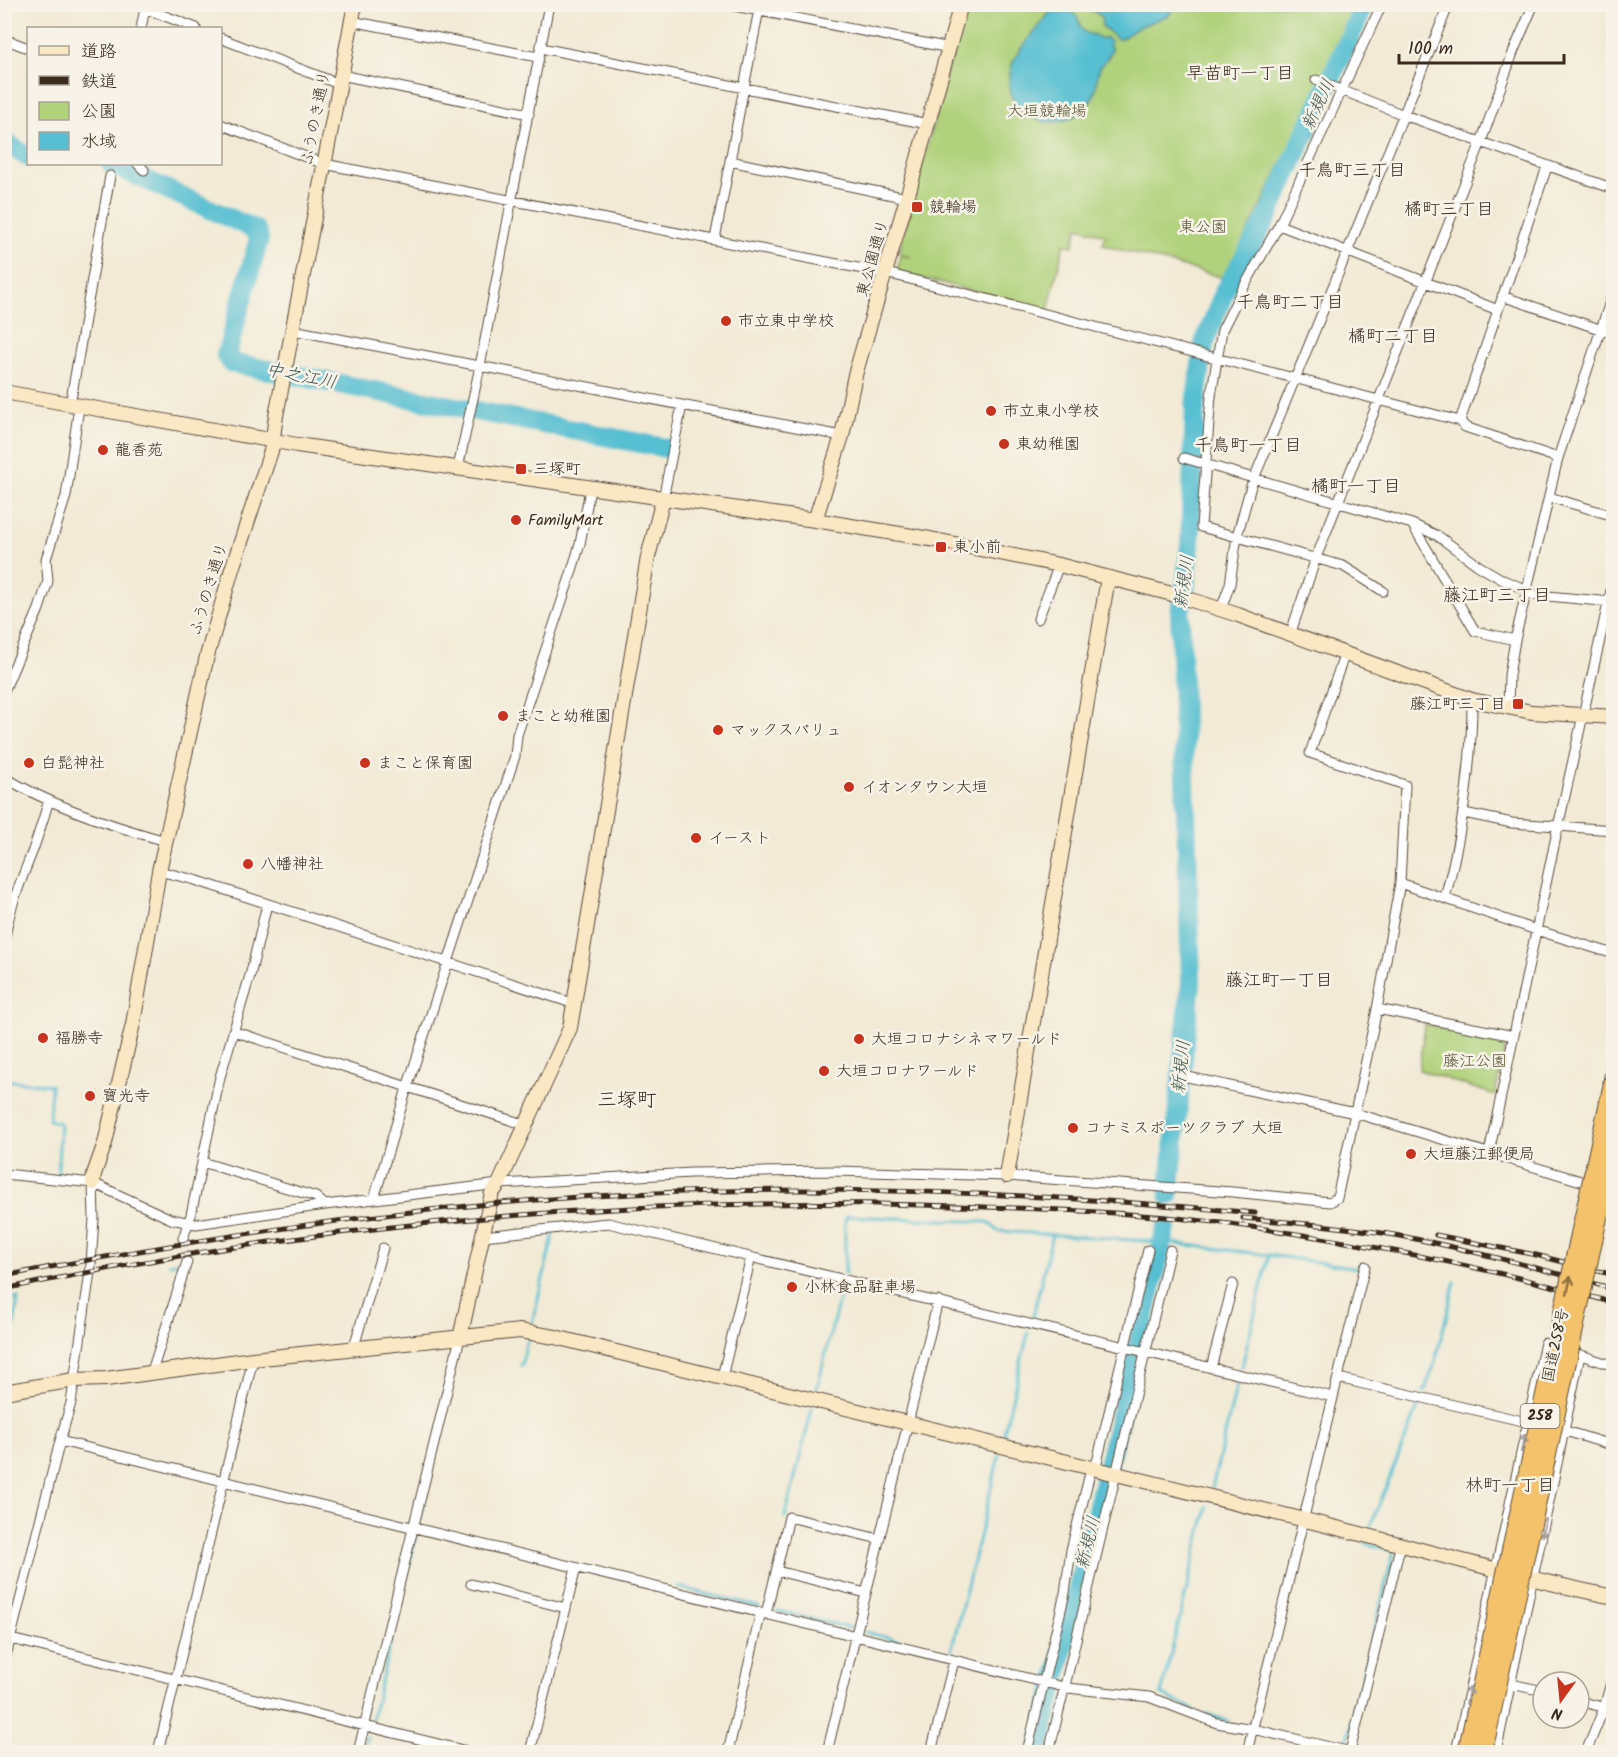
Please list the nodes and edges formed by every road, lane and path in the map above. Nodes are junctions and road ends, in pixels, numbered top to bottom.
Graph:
1 (134, 4) edge
2 (355, 4) edge
3 (549, 4) edge
4 (724, 4) edge
5 (962, 4) edge
6 (1382, 4) edge
7 (1449, 4) edge
8 (1534, 4) edge
9 (145, 7) edge
10 (759, 8) edge
11 (351, 21) junction
12 (141, 27) edge
13 (194, 27) edge
14 (4, 39) edge
15 (222, 39) edge
16 (27, 48) edge
17 (950, 48) junction
18 (539, 52) junction
19 (340, 80) junction
20 (1317, 80) dead end
21 (744, 87) junction
22 (1339, 90) junction
23 (529, 114) junction
24 (1404, 115) junction
25 (928, 124) junction
26 (222, 125) edge
27 (1481, 142) junction
28 (730, 161) junction
29 (324, 164) junction
30 (1546, 166) junction
31 (110, 176) dead end
32 (1614, 189) edge
33 (907, 198) junction
34 (512, 201) junction
35 (1279, 225) junction
36 (715, 239) junction
37 (1348, 252) junction
38 (886, 273) junction
39 (1425, 282) junction
40 (1614, 290) edge
41 (1502, 296) junction
42 (1498, 310) junction
43 (293, 330) junction
44 (1600, 330) junction
45 (1614, 334) edge
46 (1214, 358) junction
47 (480, 366) junction
48 (1296, 379) junction
49 (4, 392) edge
50 (1379, 400) junction
51 (682, 405) junction
52 (75, 406) junction
53 (1460, 421) junction
54 (842, 436) junction
55 (273, 441) junction
56 (1185, 458) dead end
57 (1558, 458) junction
58 (1203, 463) junction
59 (459, 468) junction
60 (1255, 478) junction
61 (590, 489) junction
62 (1549, 497) junction
63 (663, 499) junction
64 (1338, 502) junction
65 (1614, 516) edge
66 (815, 520) junction
67 (1412, 524) junction
68 (1237, 536) junction
69 (1316, 558) junction
70 (1059, 565) junction
71 (1614, 577) edge
72 (1108, 578) junction
73 (1383, 591) dead end
74 (1527, 592) junction
75 (1611, 602) edge
76 (1221, 609) junction
77 (1038, 619) dead end
78 (1291, 632) junction
79 (1515, 640) junction
80 (1345, 653) junction
81 (4, 691) edge
82 (1472, 699) junction
83 (1508, 708) junction
84 (1582, 716) junction
85 (1614, 717) edge
86 (4, 777) edge
87 (49, 800) junction
88 (1464, 813) junction
89 (1558, 827) junction
90 (1614, 830) edge
91 (166, 841) junction
92 (159, 871) junction
93 (1400, 883) junction
94 (1445, 898) junction
95 (267, 904) junction
96 (1536, 930) junction
97 (4, 944) edge
98 (1614, 954) edge
99 (449, 962) junction
100 (575, 1004) junction
101 (1377, 1009) junction
102 (233, 1031) junction
103 (1514, 1036) junction
104 (1614, 1050) edge
105 (1174, 1074) dead end
106 (1614, 1079) edge
107 (407, 1088) junction
108 (1355, 1113) junction
109 (526, 1125) junction
110 (1614, 1143) edge
111 (1489, 1153) junction
112 (202, 1162) junction
113 (4, 1174) edge
114 (1007, 1176) junction
115 (93, 1183) junction
116 (499, 1184) junction
117 (1587, 1184) junction
118 (1614, 1191) edge
119 (374, 1199) junction
120 (325, 1205) junction
121 (188, 1223) junction
122 (483, 1236) junction
123 (183, 1238) tunnel mouth
124 (383, 1248) dead end
125 (1148, 1250) dead end
126 (1170, 1250) dead end
127 (751, 1257) junction
128 (187, 1262) tunnel mouth
129 (1365, 1266) dead end
130 (1233, 1284) dead end
131 (938, 1301) junction
132 (460, 1338) junction
133 (1126, 1348) junction
134 (353, 1350) junction
135 (1145, 1352) junction
136 (1580, 1355) junction
137 (253, 1359) junction
138 (1614, 1366) edge
139 (1211, 1368) junction
140 (153, 1371) junction
141 (722, 1377) junction
142 (1338, 1378) junction
143 (74, 1380) junction
144 (4, 1392) edge
145 (1333, 1397) junction
146 (908, 1423) junction
147 (1527, 1423) junction
148 (1565, 1430) junction
149 (60, 1441) junction
150 (1614, 1446) edge
151 (1095, 1470) junction
152 (1115, 1474) junction
153 (224, 1482) junction
154 (1303, 1519) junction
155 (413, 1527) junction
156 (879, 1539) junction
157 (1401, 1543) junction
158 (576, 1568) junction
159 (1496, 1570) junction
160 (777, 1571) junction
161 (1532, 1580) junction
162 (471, 1584) dead end
163 (866, 1593) junction
164 (1614, 1597) edge
165 (566, 1608) junction
166 (764, 1613) junction
167 (856, 1636) junction
168 (10, 1639) junction
169 (954, 1660) junction
170 (4, 1664) edge
171 (1614, 1672) edge
172 (1470, 1675) junction
173 (175, 1680) junction
174 (1045, 1681) junction
175 (1511, 1684) junction
176 (1063, 1686) junction
177 (1531, 1688) edge
178 (1591, 1704) edge
179 (1609, 1709) edge
180 (364, 1726) junction
181 (1253, 1729) junction
182 (158, 1752) edge
183 (358, 1752) edge
184 (471, 1752) edge
185 (530, 1752) edge
186 (728, 1752) edge
187 (827, 1752) edge
188 (931, 1752) edge
189 (1027, 1752) edge
190 (1048, 1752) edge
191 (1247, 1752) edge
192 (1350, 1752) edge
193 (1456, 1752) edge
194 (1467, 1752) edge
195 (1483, 1752) edge
196 (1496, 1752) edge
197 (1586, 1752) edge

1 - 9 street
2 - 11 street, ふうのき通り
3 - 18 street
4 - 10 street
5 - 17 street, 東公園通り
6 - 22 street
7 - 24 street
8 - 27 street
9 - 12 street
9 - 13 street
10 - 17 street
10 - 21 street
11 - 18 street
11 - 19 street, ふうのき通り
14 - 16 street
15 - 19 street
17 - 25 street, 東公園通り
18 - 21 street
18 - 23 street
19 - 23 street
19 - 29 street, ふうのき通り
20 - 22 street
21 - 25 street
21 - 28 street
22 - 24 street
22 - 35 street
23 - 34 street
24 - 27 street
24 - 37 street
25 - 33 street, 東公園通り
26 - 29 street
27 - 30 street
27 - 39 street
28 - 33 street
28 - 36 street
29 - 34 street
29 - 43 street, ふうのき通り
30 - 32 street
30 - 41 street
31 - 52 street
33 - 38 street, 東公園通り
34 - 36 street
34 - 47 street
35 - 37 street
35 - 46 street
36 - 38 street
37 - 39 street
37 - 48 street
38 - 46 street
38 - 54 street, 東公園通り
39 - 42 street
39 - 50 street
40 - 44 street
41 - 42 street
41 - 44 street
42 - 53 street
43 - 47 street
43 - 55 street, ふうのき通り
44 - 45 street
44 - 57 street
46 - 48 street
46 - 58 street
47 - 51 street
47 - 59 street
48 - 50 street
48 - 60 street
49 - 52 street
50 - 53 street
50 - 64 street
51 - 54 street
51 - 63 street
52 - 55 street
52 - 81 street
53 - 57 street
54 - 66 street, 東公園通り
55 - 59 street
55 - 91 street, ふうのき通り
56 - 58 street
57 - 62 street
58 - 60 street
58 - 68 street
59 - 61 street
60 - 64 street
60 - 68 street
61 - 63 street
61 - 99 street
62 - 65 street
62 - 74 street
63 - 66 street
63 - 100 street
64 - 67 street
64 - 69 street
66 - 70 street
67 - 74 street
67 - 79 street
68 - 69 street
68 - 76 street
69 - 73 street
69 - 78 street
70 - 72 street
70 - 77 street
71 - 75 street
72 - 76 street
72 - 114 street
74 - 75 street
74 - 79 street
75 - 84 street
76 - 78 street
78 - 80 street
79 - 83 street
80 - 82 street
80 - 93 street
82 - 83 street
82 - 88 street
83 - 84 street
84 - 85 street
84 - 89 street
86 - 87 street
87 - 91 street
87 - 97 street
88 - 89 street
88 - 94 street
89 - 90 street
89 - 96 street
91 - 92 street, ふうのき通り
92 - 95 street
92 - 115 street, ふうのき通り
93 - 94 street
93 - 101 street
94 - 96 street
95 - 99 street
95 - 102 street
96 - 98 street
96 - 103 street
99 - 100 street
99 - 107 street
100 - 109 street
101 - 103 street
101 - 108 street
102 - 107 street
102 - 112 street
103 - 111 street
104 - 117 street
105 - 108 street
194 -> 106 highway, 国道258号 / 258, bridge
107 - 109 street
107 - 119 street
108 - 111 street
108 - 114 street
109 - 116 street
110 - 195 highway, 国道258号 / 258, bridge
111 - 117 street
112 - 120 street
112 - 121 street
113 - 115 street
114 - 116 street
115 - 121 street
115 - 143 street
116 - 119 street
116 - 122 street
117 - 118 street
119 - 120 street
120 - 121 street
121 - 123 street
122 - 127 street
122 - 132 street
124 - 134 street
125 - 133 street
126 - 135 street
127 - 131 street
127 - 141 street
128 - 140 street
129 - 142 street
130 - 139 street
131 - 133 street
131 - 146 street
132 - 134 street
132 - 141 street
132 - 155 street
133 - 135 street
133 - 151 street
134 - 137 street
135 - 139 street
135 - 152 street
136 - 138 street
136 - 147 street
136 - 148 street
137 - 140 street
137 - 153 street
139 - 145 street
140 - 143 street
141 - 146 street
142 - 145 street
142 - 147 street
143 - 144 street
143 - 149 street
145 - 154 street
146 - 151 street
146 - 156 street
147 - 148 street
159 -> 147 street
148 - 150 street
148 -> 161 street
149 - 153 street
149 - 168 street
151 - 152 street
151 - 174 street
152 - 154 street
152 - 176 street
153 - 155 street
153 - 173 street
154 - 157 street
154 - 181 street
155 - 158 street
155 - 180 street
156 - 160 street
156 - 163 street
157 - 159 street
157 - 192 street
158 - 165 street
158 - 166 street
159 - 161 street
159 - 172 street
160 - 163 street
160 - 166 street
161 - 164 street
161 - 175 street
162 - 165 street
163 - 167 street
165 - 185 street
166 - 167 street
166 - 186 street
167 - 169 street
167 - 187 street
168 - 170 street
168 - 173 street
169 - 174 street
169 - 188 street
171 - 179 street
172 - 175 street
193 -> 172 street
173 - 180 street
173 - 182 street
174 - 176 street
174 - 189 street
175 - 177 street
175 - 196 street
176 - 181 street
176 - 190 street
178 - 179 street
179 - 197 street
180 - 183 street
180 - 184 street
181 - 191 street
181 - 192 street

